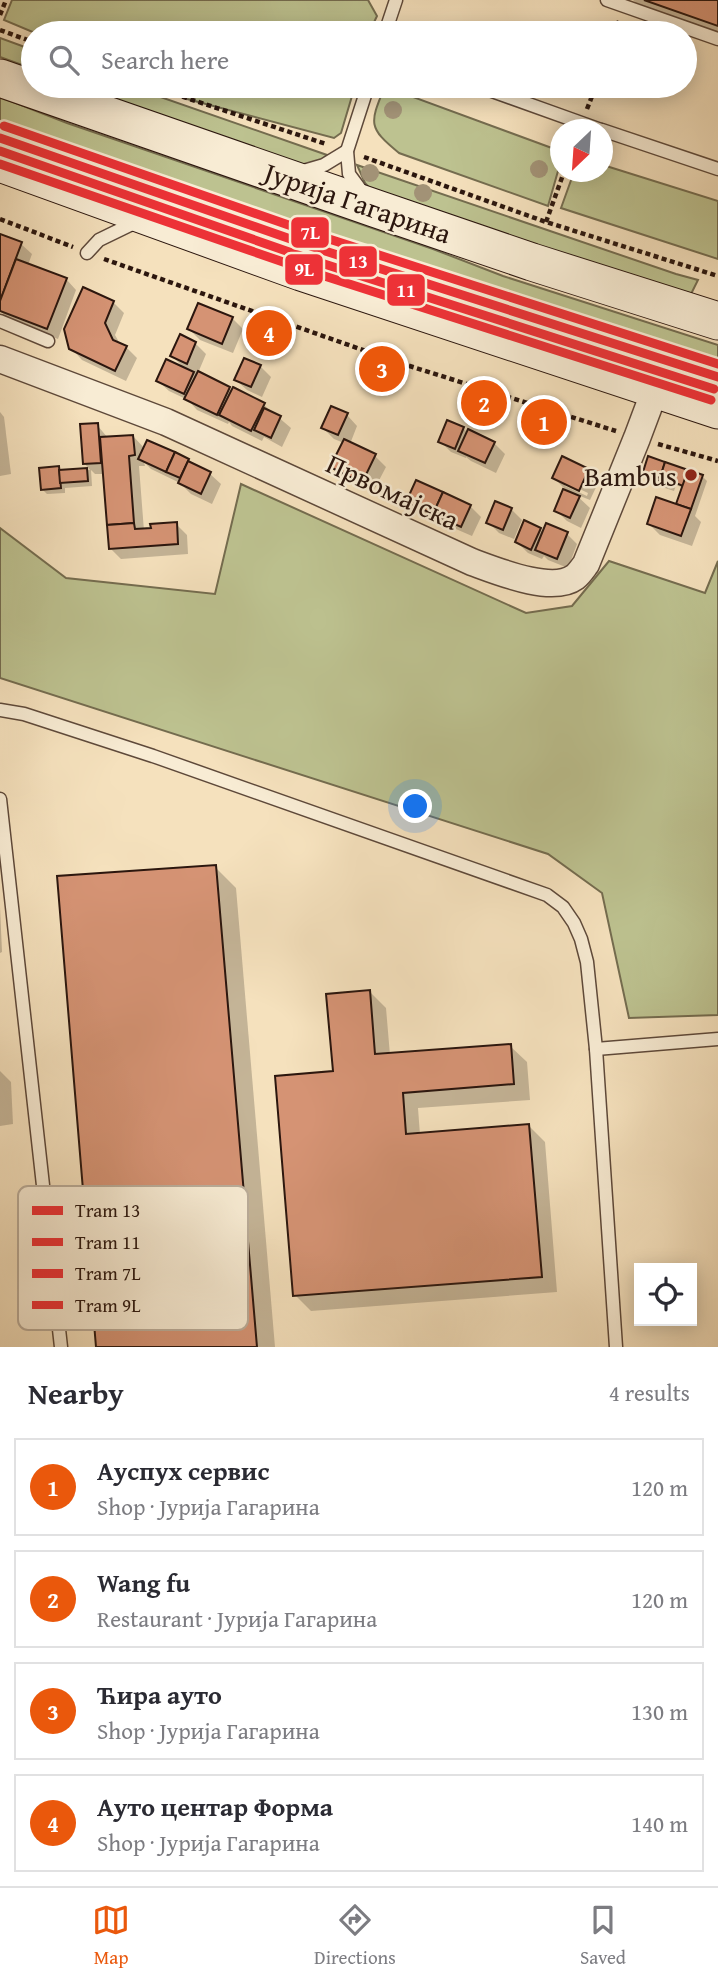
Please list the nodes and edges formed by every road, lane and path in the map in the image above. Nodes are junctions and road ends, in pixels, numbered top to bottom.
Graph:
1 (6, 0) edge
2 (396, 0) edge
3 (607, 0) edge
4 (0, 15) edge
5 (389, 21) edge
6 (667, 21) edge
7 (0, 30) edge
8 (697, 32) edge
9 (21, 38) edge
10 (718, 39) edge
11 (0, 78) edge
12 (21, 85) edge
13 (57, 98) edge
14 (186, 98) edge
15 (364, 98) edge
16 (512, 98) edge
17 (571, 119) edge
18 (613, 134) edge
19 (347, 151) junction
20 (0, 163) edge
21 (718, 169) edge
22 (270, 173) junction
23 (561, 182) edge
24 (374, 208) junction
25 (0, 219) edge
26 (152, 219) junction
27 (547, 222) junction
28 (87, 253) junction
29 (718, 276) edge
30 (0, 321) edge
31 (718, 321) edge
32 (48, 341) dead end
33 (0, 359) edge
34 (655, 390) junction
35 (718, 410) edge
36 (637, 438) junction
37 (718, 461) edge
38 (0, 710) edge
39 (0, 799) edge
40 (718, 1039) edge
41 (596, 1049) junction
42 (43, 1186) edge
43 (615, 1347) edge

1 - 4 path
2 - 5 lane
3 - 6 lane
7 - 9 path
8 - 10 lane
11 - 12 main road, Јурија Гагарина
13 - 22 main road, Јурија Гагарина
14 - 19 path
15 - 19 lane
16 - 17 lane
18 - 21 lane
19 - 22 lane
19 - 24 lane
19 - 27 path
20 - 26 main road
22 - 24 main road, Јурија Гагарина
23 - 27 path
24 - 31 main road, Јурија Гагарина
25 - 28 path
26 - 28 lane
26 - 34 main road
27 - 29 path
28 - 36 path
30 - 32 lane
33 - 36 street, Првомајска
34 - 35 main road
34 - 36 street, Првомајска
36 - 37 path
38 - 41 lane
39 - 42 lane
40 - 41 lane
41 - 43 lane

